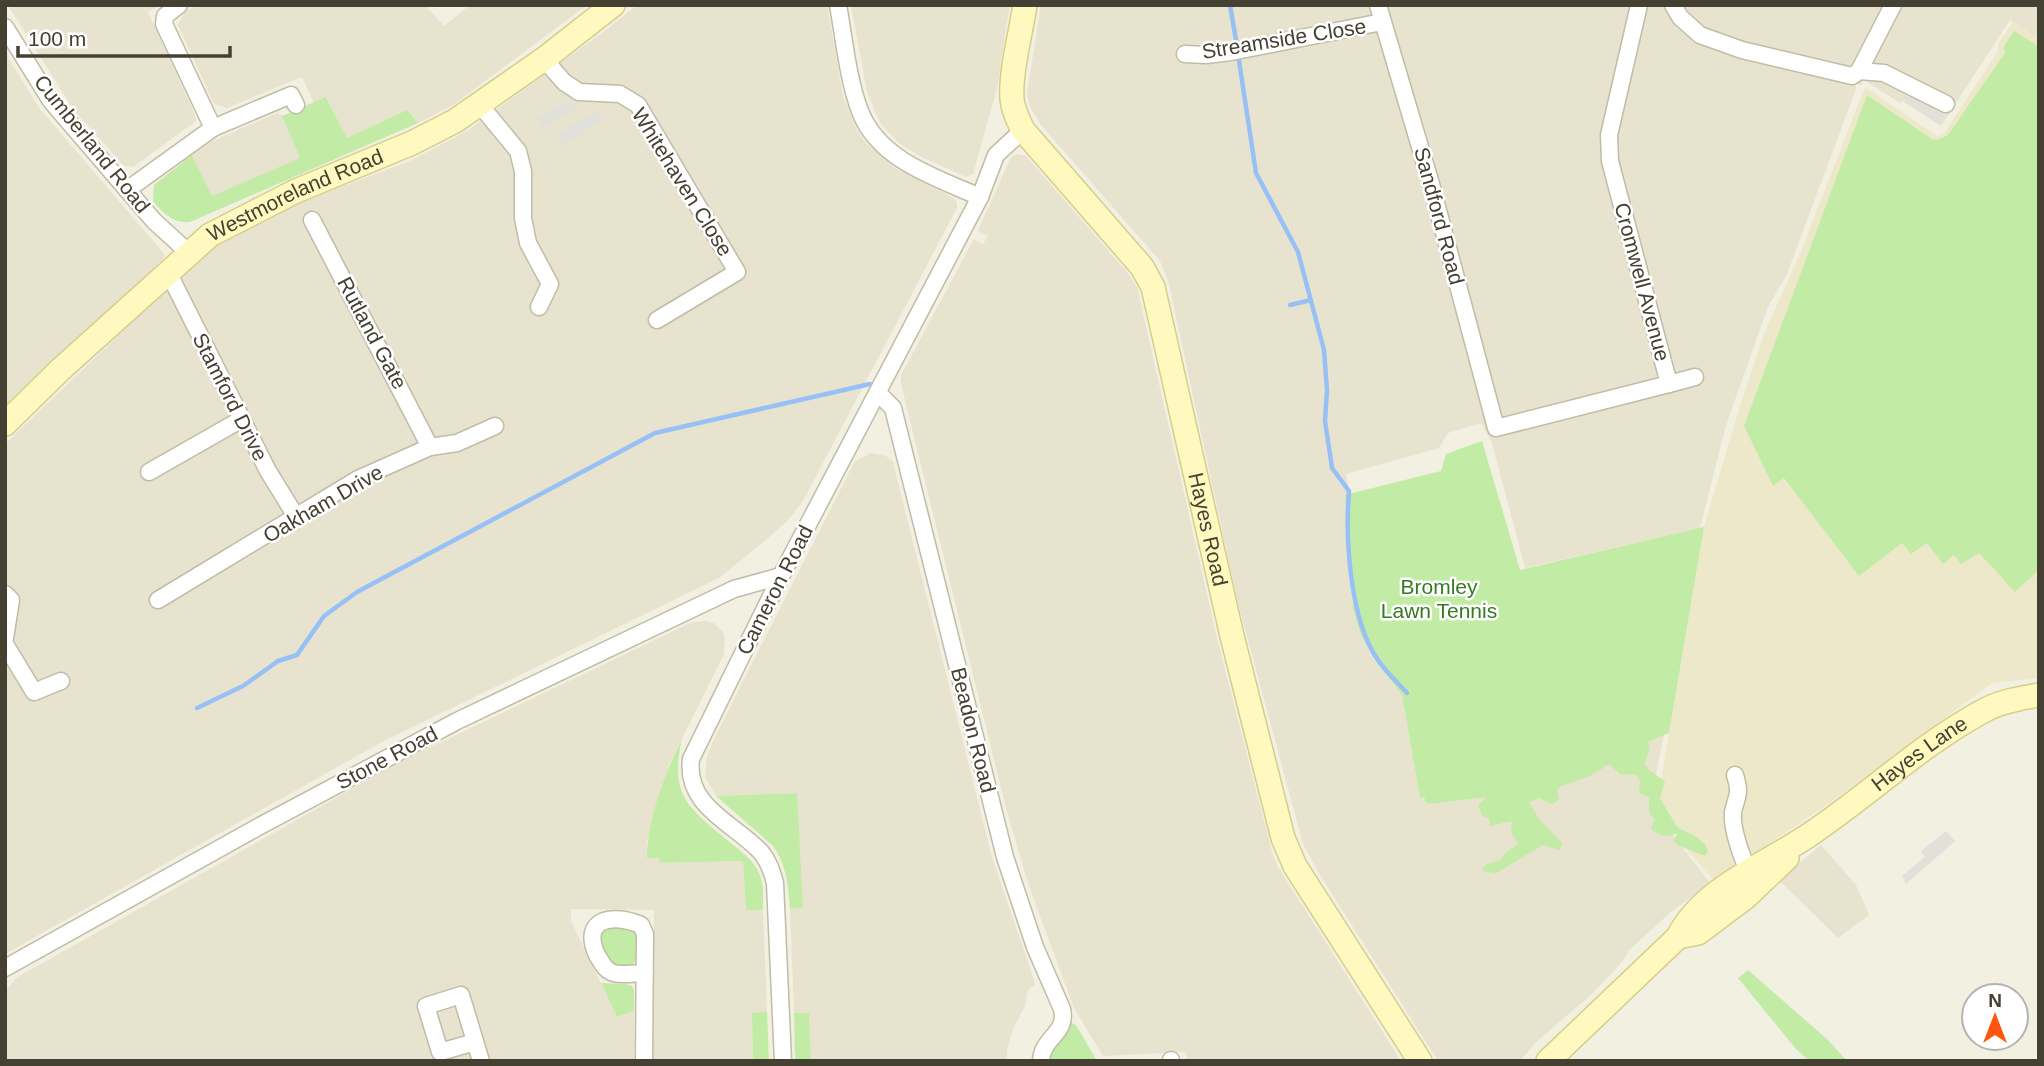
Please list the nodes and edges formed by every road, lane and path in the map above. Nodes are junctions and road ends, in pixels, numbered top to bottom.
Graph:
1 (179, 5) edge
2 (613, 5) edge
3 (838, 5) edge
4 (1025, 5) edge
5 (1378, 5) edge
6 (1639, 5) edge
7 (1673, 5) edge
8 (1893, 5) edge
9 (1382, 22) junction
10 (5, 27) edge
11 (1185, 54) dead end
12 (544, 59) junction
13 (1859, 71) junction
14 (1946, 104) dead end
15 (296, 105) dead end
16 (480, 105) junction
17 (213, 128) junction
18 (1023, 130) junction
19 (127, 190) junction
20 (980, 197) junction
21 (312, 220) dead end
22 (189, 253) junction
23 (168, 272) junction
24 (538, 307) dead end
25 (657, 320) dead end
26 (1695, 377) dead end
27 (1669, 384) junction
28 (878, 393) junction
29 (242, 419) junction
30 (5, 424) edge
31 (495, 426) dead end
32 (1496, 429) joint
33 (430, 447) junction
34 (149, 472) dead end
35 (297, 518) junction
36 (781, 576) junction
37 (5, 594) edge
38 (158, 600) dead end
39 (5, 638) edge
40 (5, 644) edge
41 (61, 681) dead end
42 (2039, 695) edge
43 (1735, 775) dead end
44 (1811, 834) junction
45 (1749, 871) junction
46 (1678, 937) junction
47 (5, 968) edge
48 (645, 973) dead end
49 (475, 1042) dead end
50 (481, 1061) edge
51 (644, 1061) edge
52 (782, 1061) edge
53 (1041, 1061) edge
54 (1420, 1061) edge
55 (1548, 1061) edge

1 - 17 street
2 - 12 main road, Westmoreland Road
3 - 20 street
4 - 18 main road, Hayes Road
5 - 9 street, Sandford Road
6 - 27 street, Cromwell Avenue
7 - 13 street
8 - 13 street
9 - 11 street, Streamside Close
9 - 32 street, Sandford Road
10 - 19 street, Cumberland Road
12 - 16 main road, Westmoreland Road
12 - 25 street, Whitehaven Close
13 - 14 street
15 - 17 street
16 - 22 main road, Westmoreland Road
16 - 24 street
17 - 19 street
18 - 20 street, Cameron Road
18 - 54 main road, Hayes Road
19 - 22 street, Cumberland Road
20 - 28 street, Cameron Road
21 - 33 street, Rutland Gate
22 - 23 main road, Westmoreland Road
23 - 29 street, Stamford Drive
23 - 30 main road, Westmoreland Road
26 - 27 street
27 - 32 street, Cromwell Avenue
28 - 36 street, Cameron Road
28 - 53 street, Beadon Road
29 - 34 street
29 - 35 street, Stamford Drive
31 - 33 street, Oakham Drive
33 - 35 street, Oakham Drive
35 - 38 street, Oakham Drive
36 - 47 street, Stone Road
36 - 52 street, Cameron Road
37 - 39 street
40 - 41 street
42 - 44 main road, Hayes Lane
43 - 45 street
44 - 45 main road, Hayes Lane
44 - 46 main road, Hayes Lane
45 - 46 main road, Hayes Lane
46 - 55 main road, Hayes Lane
48 - 51 street
49 - 50 street

